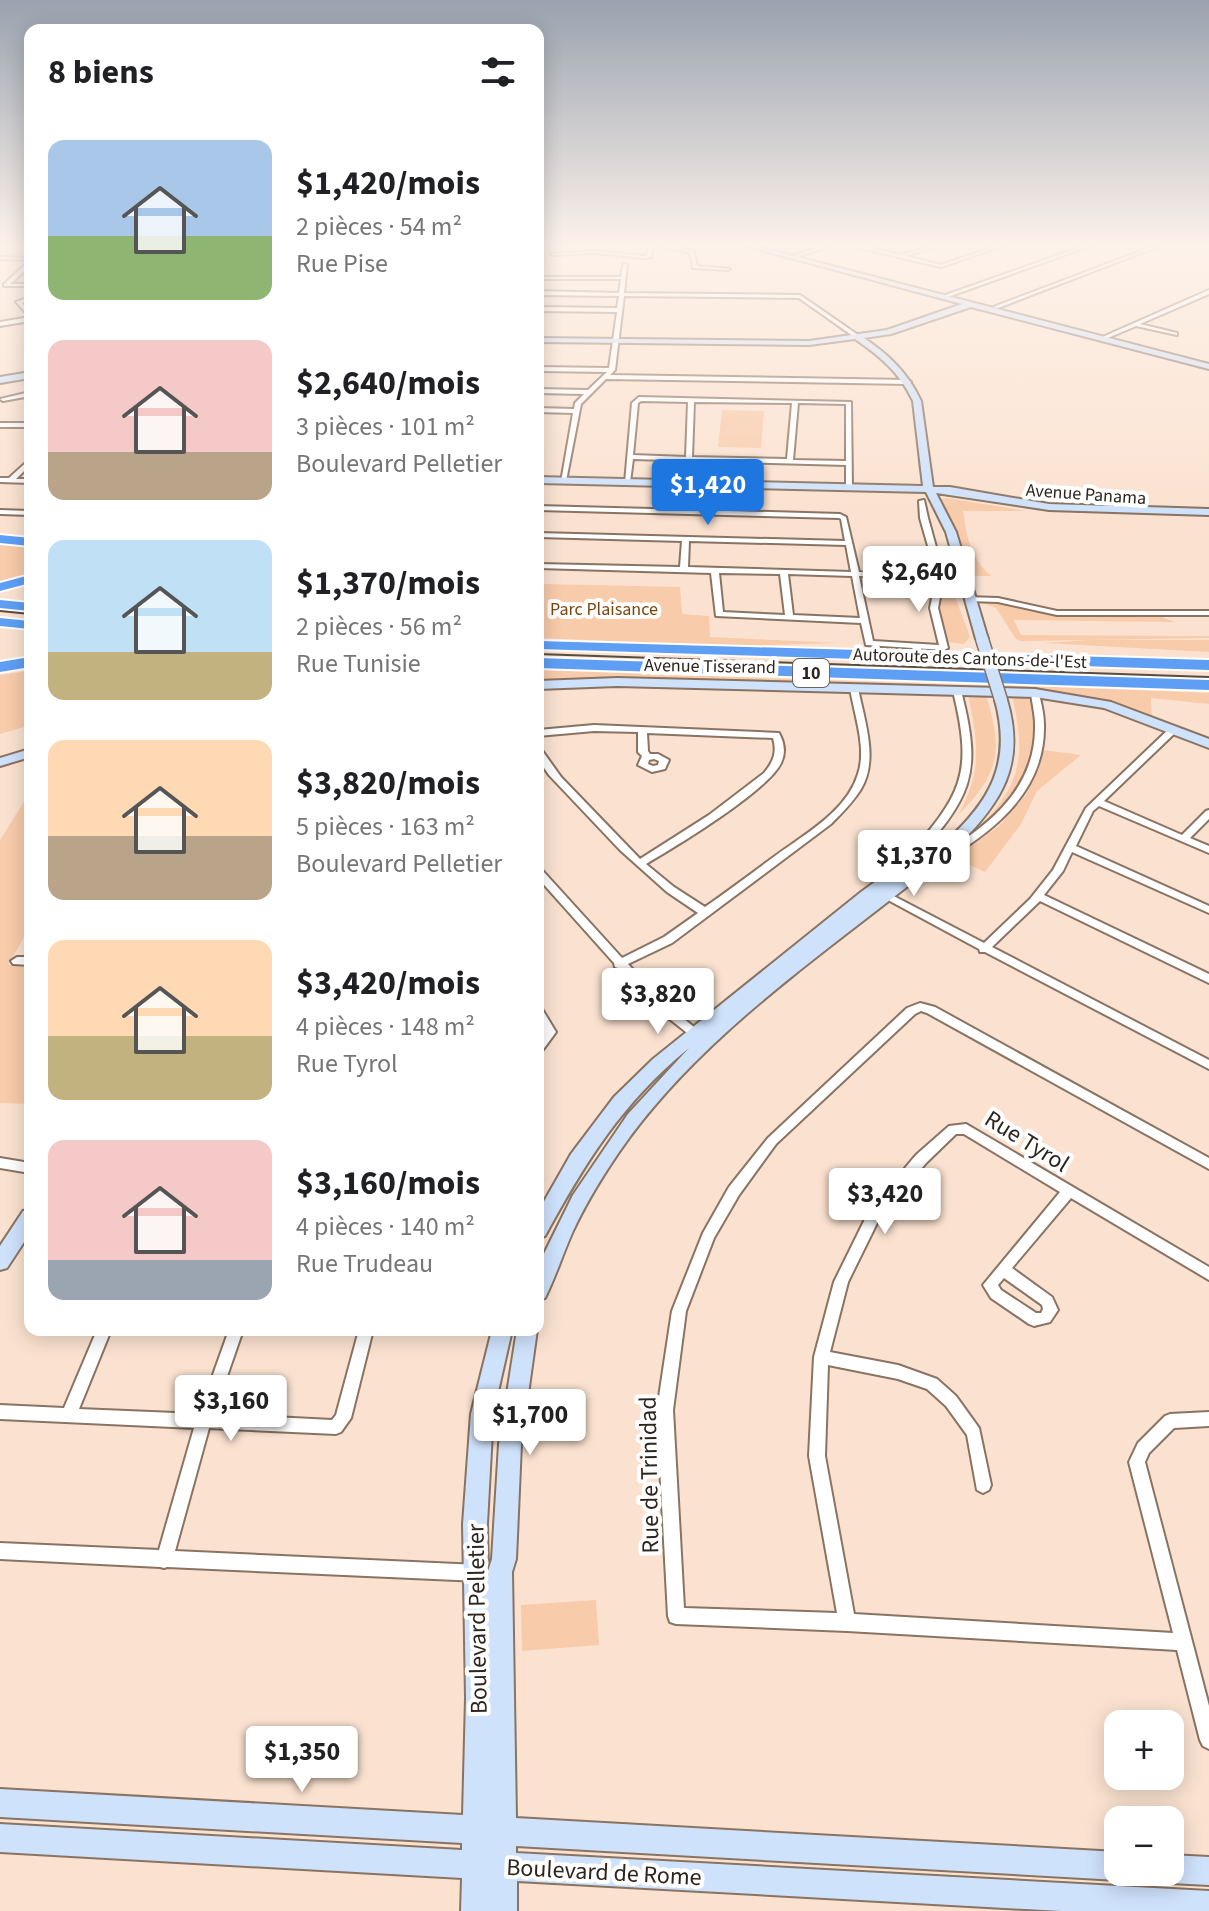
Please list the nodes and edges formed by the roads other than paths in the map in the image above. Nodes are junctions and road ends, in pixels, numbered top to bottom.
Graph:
1 (616, 332) edge
2 (845, 332) edge
3 (877, 332) edge
4 (1076, 332) edge
5 (1083, 332) edge
6 (1116, 332) edge
7 (1168, 332) edge
8 (1079, 333) junction
9 (1175, 334) dead end
10 (852, 337) junction
11 (544, 338) edge
12 (1103, 338) junction
13 (615, 340) junction
14 (1089, 343) dead end
15 (1209, 365) edge
16 (544, 369) edge
17 (612, 370) junction
18 (24, 374) edge
19 (605, 377) junction
20 (0, 378) edge
21 (903, 382) junction
22 (544, 391) edge
23 (587, 392) junction
24 (24, 395) edge
25 (3, 399) dead end
26 (691, 399) junction
27 (795, 401) junction
28 (544, 410) edge
29 (576, 411) junction
30 (908, 420) dead end
31 (2, 425) edge
32 (24, 425) edge
33 (912, 450) dead end
34 (629, 457) junction
35 (689, 459) junction
36 (790, 461) junction
37 (850, 463) junction
38 (24, 467) edge
39 (0, 480) edge
40 (11, 480) junction
41 (544, 480) edge
42 (24, 481) edge
43 (563, 481) junction
44 (627, 482) junction
45 (693, 484) junction
46 (849, 488) junction
47 (922, 492) junction
48 (544, 508) edge
49 (693, 511) junction
50 (0, 512) edge
51 (24, 513) edge
52 (1209, 514) edge
53 (544, 535) edge
54 (0, 536) edge
55 (24, 538) edge
56 (686, 539) junction
57 (849, 543) junction
58 (544, 566) edge
59 (684, 570) junction
60 (715, 570) junction
61 (784, 572) junction
62 (855, 575) junction
63 (940, 576) junction
64 (24, 581) edge
65 (0, 587) edge
66 (968, 596) junction
67 (0, 604) edge
68 (24, 606) edge
69 (1209, 613) edge
70 (789, 618) junction
71 (864, 621) junction
72 (0, 622) edge
73 (24, 624) edge
74 (544, 645) edge
75 (1209, 656) edge
76 (1016, 660) junction
77 (24, 663) edge
78 (544, 663) edge
79 (1209, 665) edge
80 (0, 667) edge
81 (544, 685) edge
82 (1209, 685) edge
83 (854, 688) junction
84 (957, 691) junction
85 (1035, 693) junction
86 (642, 730) junction
87 (1173, 730) junction
88 (544, 732) edge
89 (1209, 744) edge
90 (24, 755) edge
91 (648, 757) dead end
92 (0, 762) edge
93 (544, 763) edge
94 (1097, 802) junction
95 (1209, 813) edge
96 (1184, 838) junction
97 (1071, 848) junction
98 (1209, 850) edge
99 (640, 863) junction
100 (912, 868) junction
101 (544, 879) edge
102 (879, 893) junction
103 (1038, 896) junction
104 (1209, 910) edge
105 (705, 912) junction
106 (984, 949) junction
107 (17, 961) dead end
108 (24, 961) edge
109 (619, 964) junction
110 (1209, 979) edge
111 (544, 1022) edge
112 (700, 1037) junction
113 (544, 1040) edge
114 (1209, 1065) edge
115 (0, 1163) edge
116 (1209, 1164) edge
117 (24, 1167) edge
118 (1068, 1192) junction
119 (544, 1219) edge
120 (24, 1226) edge
121 (0, 1262) edge
122 (1004, 1270) dead end
123 (1209, 1274) edge
124 (544, 1276) edge
125 (102, 1336) edge
126 (234, 1336) edge
127 (364, 1336) edge
128 (501, 1336) edge
129 (526, 1336) edge
130 (821, 1357) junction
131 (0, 1412) edge
132 (69, 1415) junction
133 (1209, 1419) edge
134 (203, 1421) junction
135 (983, 1485) dead end
136 (0, 1551) edge
137 (164, 1560) junction
138 (489, 1573) junction
139 (847, 1622) junction
140 (1183, 1642) junction
141 (1209, 1740) edge
142 (0, 1803) edge
143 (491, 1830) junction
144 (0, 1838) edge
145 (1104, 1865) edge
146 (490, 1866) junction
147 (1184, 1870) edge
148 (1209, 1871) edge
149 (1209, 1905) edge
150 (475, 1911) edge
151 (503, 1911) edge

1 - 13 street
2 - 10 street
3 - 10 street
4 - 8 street
5 - 12 street
6 - 12 street
7 - 9 street
8 - 12 street
8 - 14 street
10 - 13 street
10 - 21 street
11 - 13 street
12 - 15 street
13 - 17 street
16 - 17 street
17 - 19 street
18 - 20 street
19 - 21 street
19 - 23 street
21 - 30 street
21 - 47 street
22 - 23 street
23 - 29 street
24 - 25 street
26 - 27 street
26 - 34 street
26 - 35 street
27 - 36 street
27 - 37 street
28 - 29 street
29 - 43 street
31 - 32 street
33 - 47 street
34 - 35 street
34 - 44 street
35 - 36 street
36 - 37 street
37 - 46 street
38 - 40 street
39 - 40 street
40 - 42 street
41 - 43 street, Avenue Panama
43 - 44 street, Avenue Panama
44 - 45 street, Avenue Panama
45 - 46 street, Avenue Panama
45 - 49 street
46 - 47 street, Avenue Panama
47 - 52 street, Avenue Panama
47 - 63 street
47 - 66 street
48 - 49 street
49 - 57 street
50 - 51 street
53 - 56 street
54 - 55 highway
56 - 57 street
56 - 59 street
57 - 62 street
58 - 59 street
59 - 60 street
60 - 61 street
60 - 70 street
61 - 62 street
61 - 70 street
62 - 63 street
62 - 71 street
63 - 71 street
64 - 65 highway
66 - 69 street
66 - 100 street, bridge
67 - 68 highway
70 - 71 street
72 - 73 highway
74 - 76 highway, Autoroute des Cantons-de-l'Est / 10
75 - 76 highway
76 - 79 highway, Autoroute des Cantons-de-l'Est / 10
77 - 80 highway
78 - 82 highway, Autoroute des Cantons-de-l'Est / 10
81 - 83 street, Avenue Tisserand
83 - 84 street, Avenue Tisserand
83 - 105 street
84 - 85 street, Avenue Tisserand
84 - 100 street
85 - 87 street, Avenue Tisserand
85 - 100 street
86 - 88 street
86 - 91 street
86 - 99 street
87 - 89 street, Avenue Tisserand
87 - 94 street
90 - 92 street
93 - 99 street
94 - 96 street
94 - 97 street
95 - 96 street
96 - 98 street
97 - 103 street
97 - 104 street
99 - 105 street
100 - 102 street
101 - 109 street
102 - 106 street
102 - 112 street
103 - 106 street
103 - 110 street
105 - 109 street
106 - 114 street
107 - 108 street
109 - 112 street
111 - 113 street
112 - 119 street
112 - 124 street
115 - 117 street
116 - 139 street, Rue de Trinidad
118 - 122 street
118 - 123 street, Rue Tyrol
118 - 130 street, Rue Tyrol
120 - 121 street
125 - 132 street
126 - 134 street
127 - 134 street
128 - 138 street, Boulevard Pelletier
129 - 138 street, Boulevard Pelletier
130 - 135 street
130 - 139 street, Rue Tyrol
131 - 132 street
132 - 134 street
133 - 140 street
134 - 137 street
136 - 137 street
137 - 138 street
138 - 143 street, Boulevard Pelletier
139 - 140 street, Rue de Trinidad
140 - 141 street
142 - 143 street, Boulevard de Rome
143 - 145 street, Boulevard de Rome
143 - 146 street, Boulevard Pelletier
144 - 146 street, Boulevard de Rome
146 - 149 street, Boulevard de Rome
146 - 150 street, Boulevard Pelletier
146 - 151 street, Boulevard Pelletier
147 - 148 street

